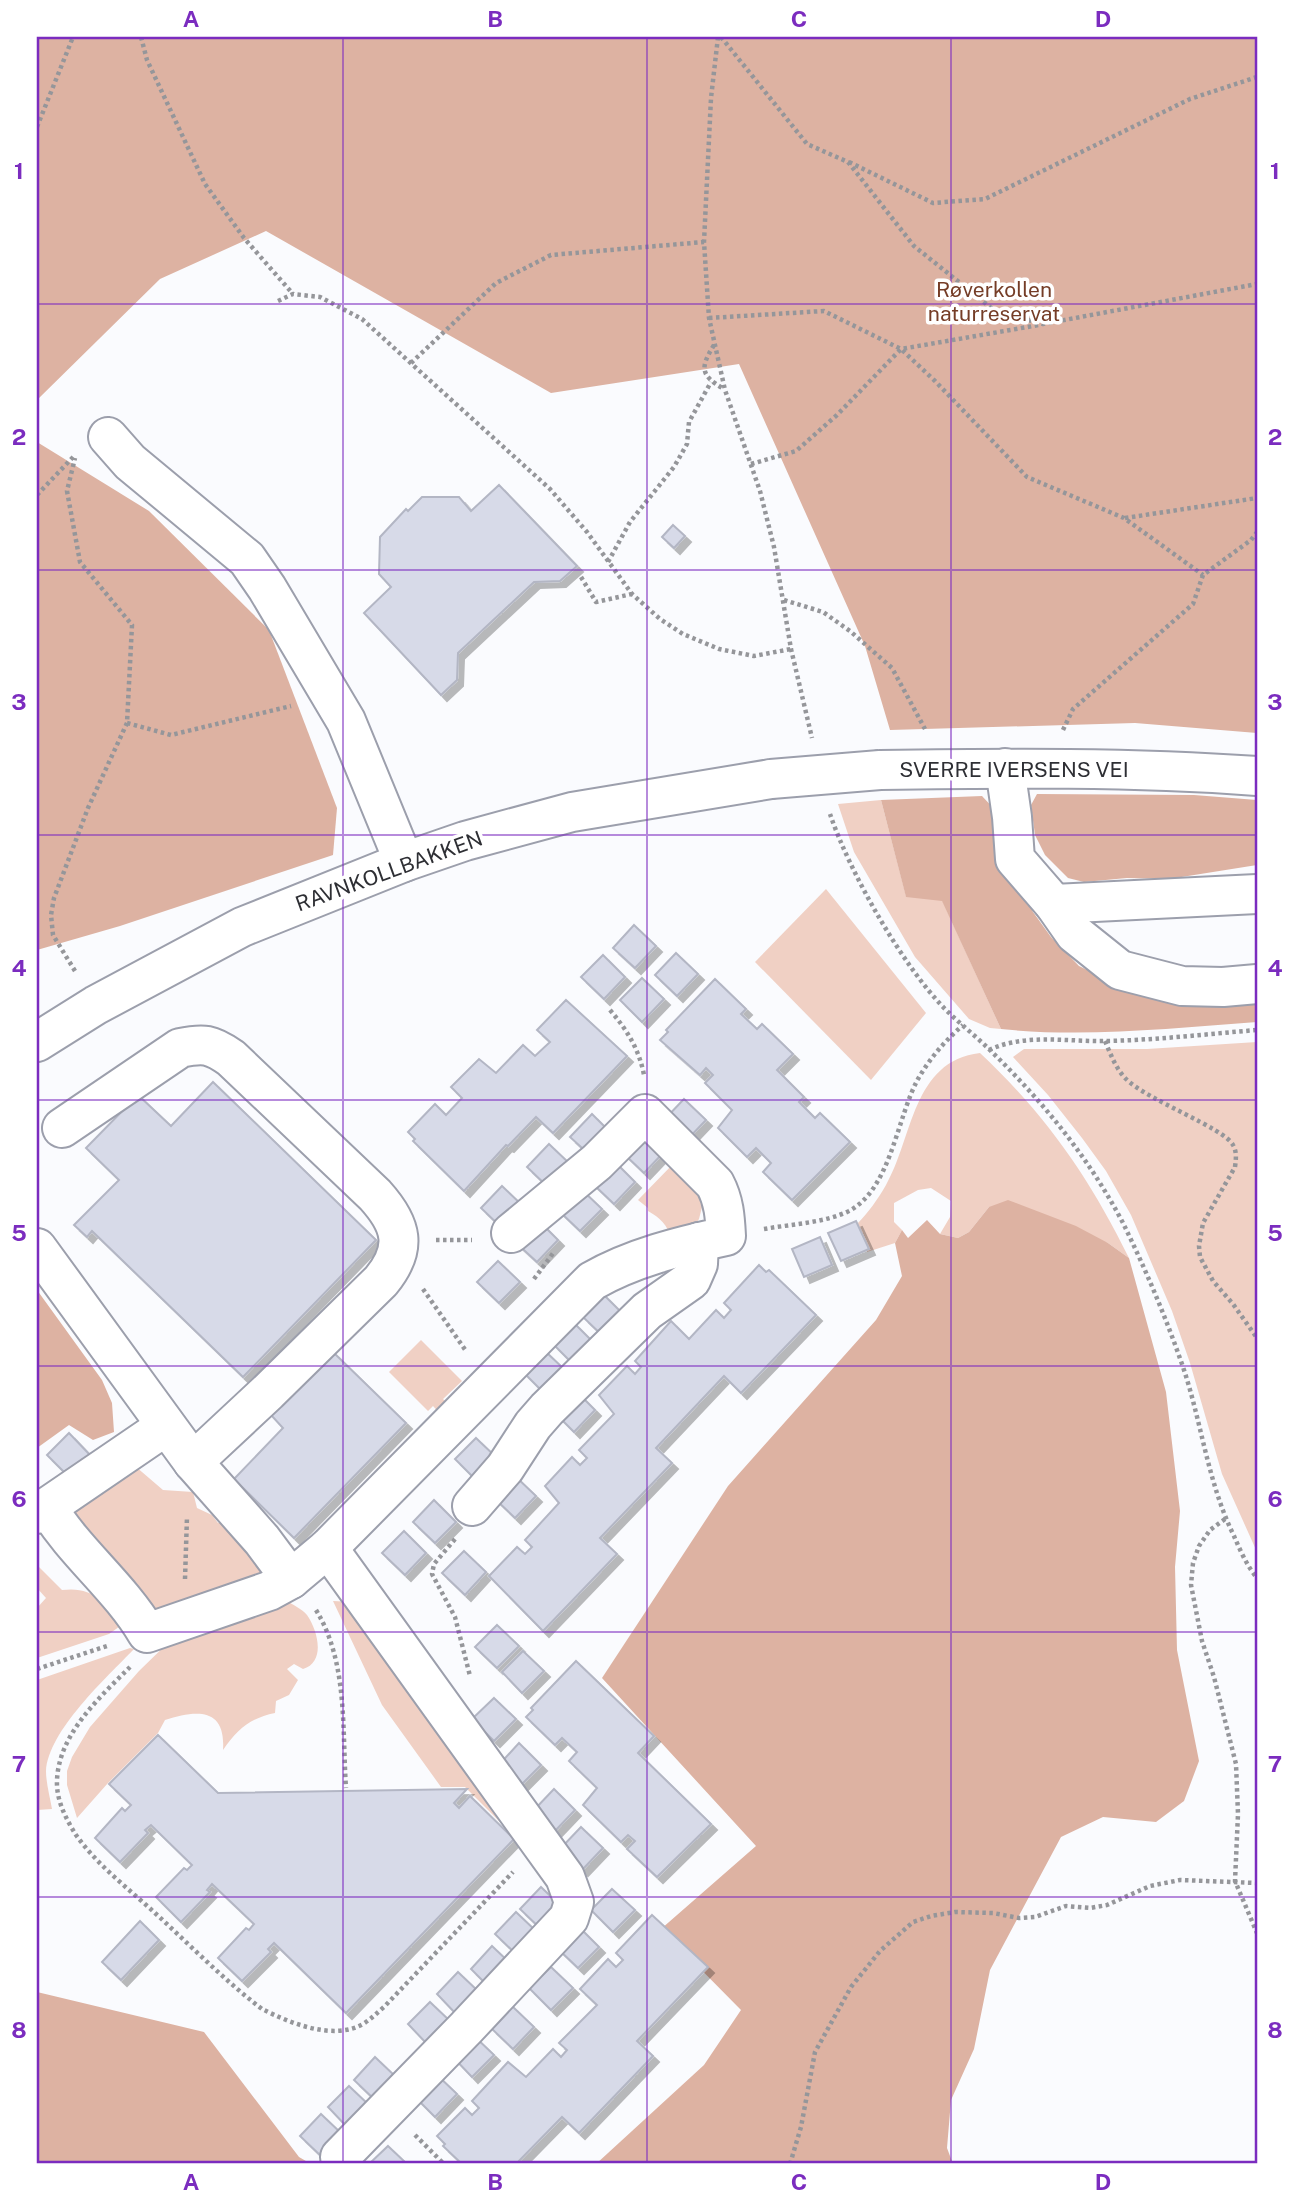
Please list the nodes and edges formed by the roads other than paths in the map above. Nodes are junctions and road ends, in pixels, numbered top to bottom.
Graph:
1 (108, 437) dead end
2 (1005, 768) junction
3 (1257, 776) edge
4 (771, 779) joint
5 (404, 862) junction
6 (1257, 894) edge
7 (1054, 904) junction
8 (1257, 984) edge
9 (37, 1042) edge
10 (62, 1128) dead end
11 (511, 1233) dead end
12 (712, 1239) junction
13 (37, 1248) edge
14 (166, 1426) junction
15 (193, 1462) junction
16 (472, 1506) road end
17 (42, 1511) edge
18 (328, 1548) junction
19 (292, 1579) junction
20 (340, 2157) dead end

1 - 5 street
2 - 3 street, SVERRE IVERSENS VEI
2 - 4 street, SVERRE IVERSENS VEI, bridge
2 - 7 street
4 - 5 street, RAVNKOLLBAKKEN
5 - 9 street, RAVNKOLLBAKKEN
6 - 7 street
7 - 8 street
10 - 15 street
11 - 12 street
12 - 16 street
12 - 18 street
13 - 14 street
14 - 15 street
14 - 17 street
15 - 19 street
17 - 19 street
18 - 19 street
18 - 20 street

